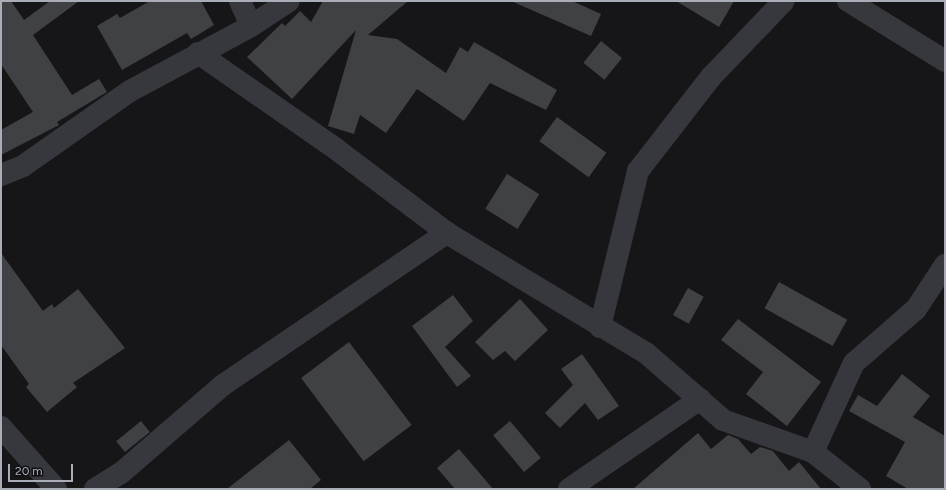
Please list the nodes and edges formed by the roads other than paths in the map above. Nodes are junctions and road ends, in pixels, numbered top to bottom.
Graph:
1 (240, 1) edge
2 (289, 1) edge
3 (784, 1) edge
4 (848, 1) edge
5 (251, 26) junction
6 (198, 53) junction
7 (945, 60) edge
8 (1, 175) edge
9 (447, 233) junction
10 (945, 265) edge
11 (600, 326) junction
12 (700, 399) junction
13 (1, 426) edge
14 (813, 452) junction
15 (56, 489) edge
16 (95, 489) edge
17 (569, 489) edge
18 (860, 489) edge

1 - 5 street
2 - 5 street
3 - 11 street
4 - 7 street
5 - 6 street
6 - 8 street
6 - 9 street
9 - 11 street
9 - 16 street
10 - 14 street
11 - 12 street
12 - 14 street
12 - 17 street
13 - 15 street
14 - 18 street

